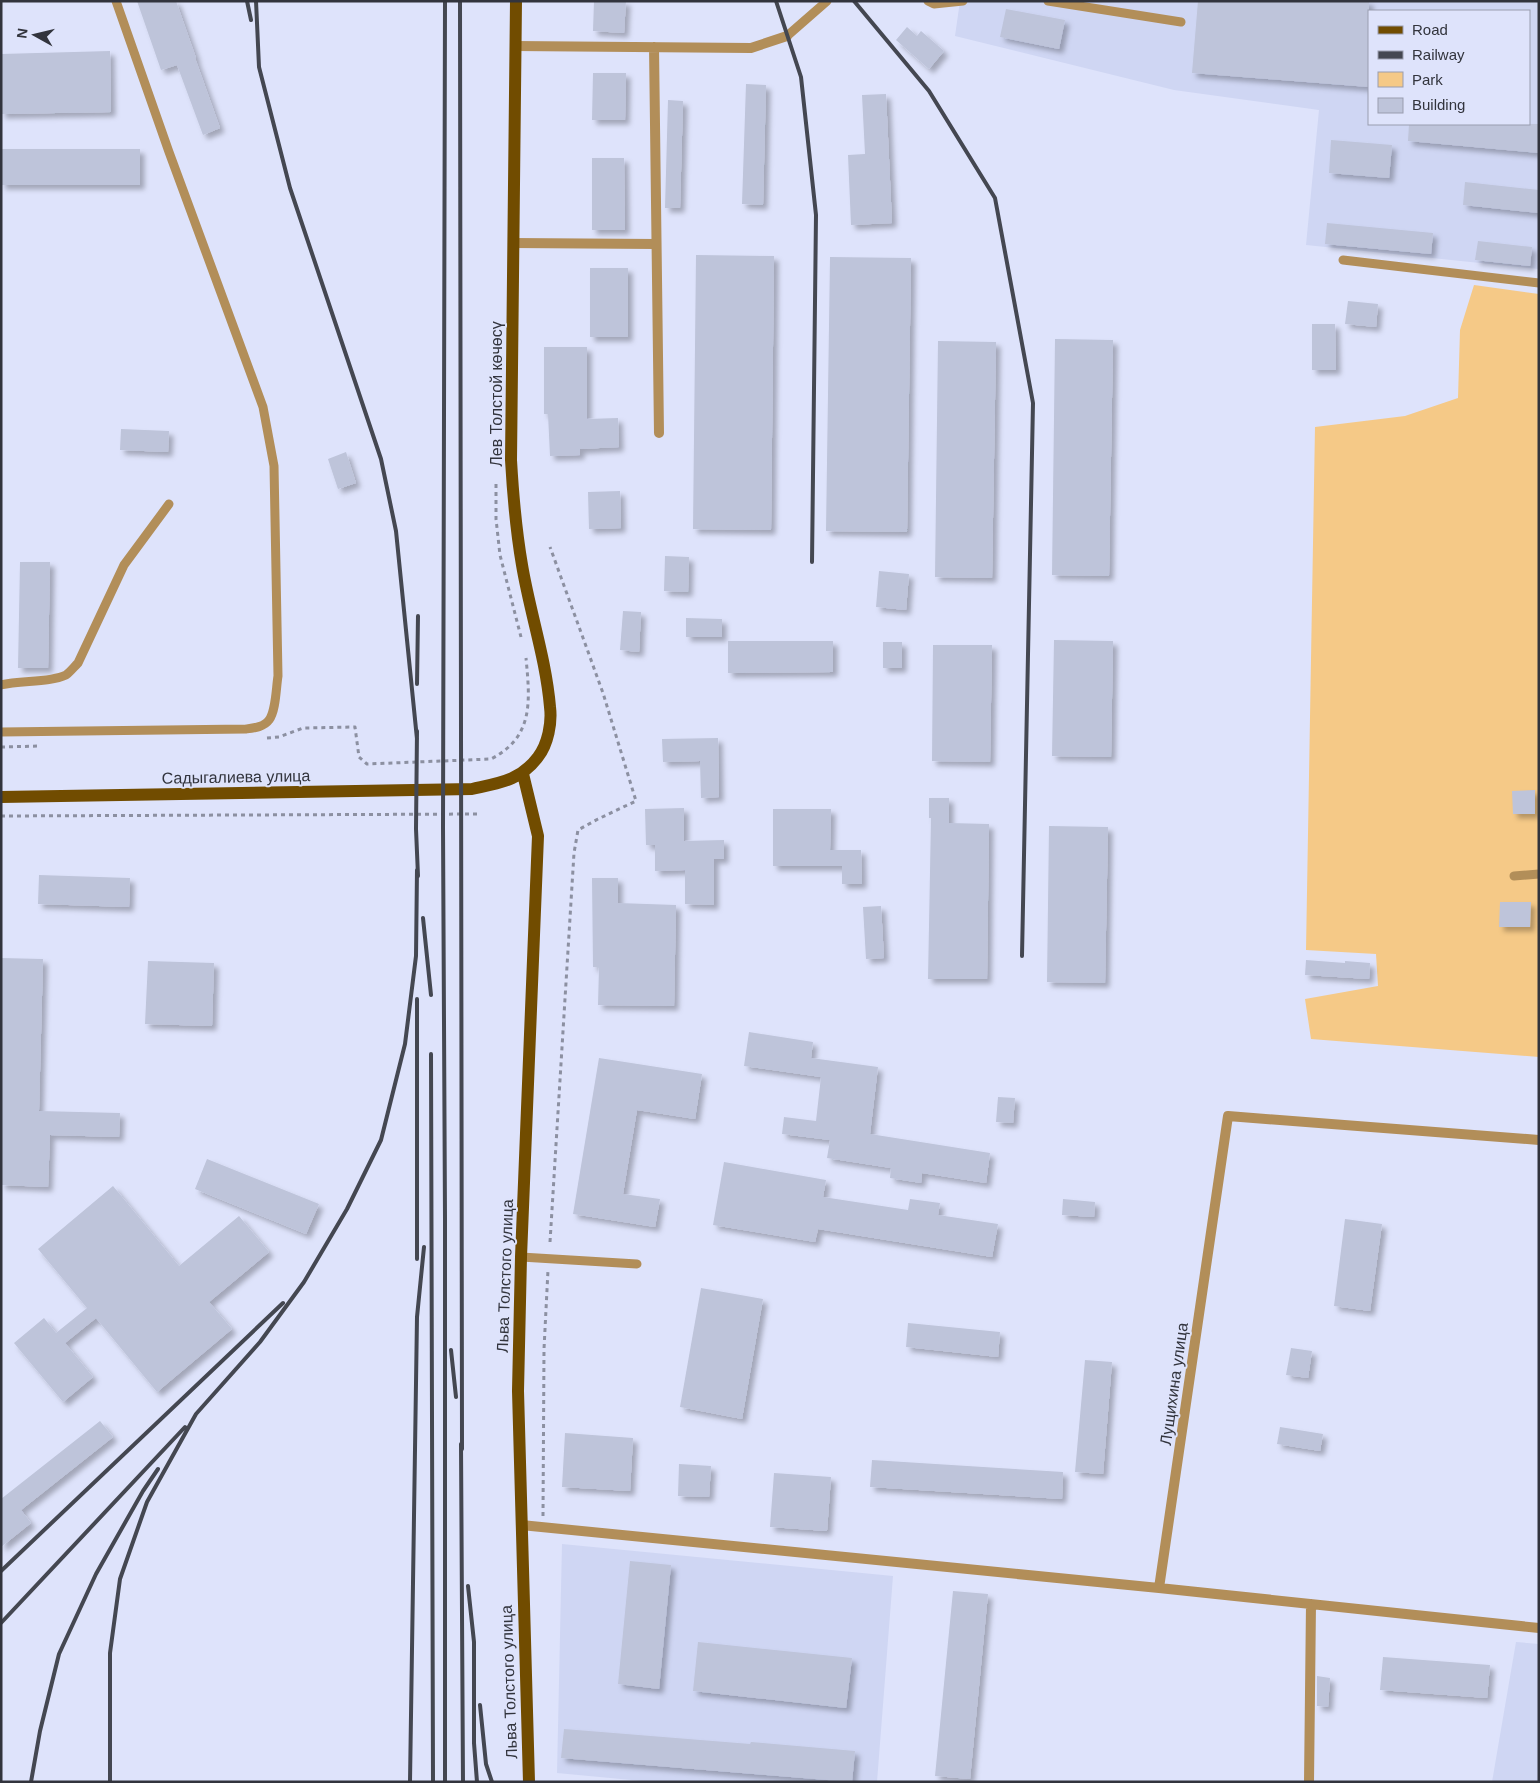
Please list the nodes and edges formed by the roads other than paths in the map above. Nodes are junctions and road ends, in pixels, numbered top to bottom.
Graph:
1 (116, 1) edge
2 (516, 1) edge
3 (827, 1) edge
4 (928, 1) edge
5 (963, 1) edge
6 (1048, 1) edge
7 (1181, 22) dead end
8 (787, 36) joint
9 (515, 46) junction
10 (654, 46) junction
11 (513, 243) junction
12 (656, 244) junction
13 (1343, 260) dead end
14 (1539, 283) edge
15 (659, 433) dead end
16 (169, 504) dead end
17 (1, 686) edge
18 (1, 732) edge
19 (523, 774) junction
20 (1, 797) edge
21 (1539, 874) edge
22 (1514, 876) dead end
23 (1539, 1140) edge
24 (521, 1257) junction
25 (637, 1264) dead end
26 (521, 1525) junction
27 (1159, 1588) junction
28 (1311, 1604) junction
29 (1539, 1628) edge
30 (529, 1782) edge
31 (1308, 1782) edge

1 - 18 lane
2 - 9 main road, Лев Толстой көчөсү
3 - 8 lane
4 - 5 lane
6 - 7 lane
8 - 10 street
9 - 10 street
9 - 11 main road, Лев Толстой көчөсү
10 - 12 street
11 - 12 street
11 - 19 main road, Лев Толстой көчөсү
12 - 15 street
13 - 14 lane
16 - 17 lane
19 - 20 main road, Садыгалиева улица
19 - 24 main road, Льва Толстого улица
21 - 22 lane
23 - 27 street, Лущихина улица
24 - 25 lane
24 - 26 main road, Льва Толстого улица
26 - 27 street
26 - 30 main road, Льва Толстого улица
27 - 28 street
28 - 29 street
28 - 31 street

